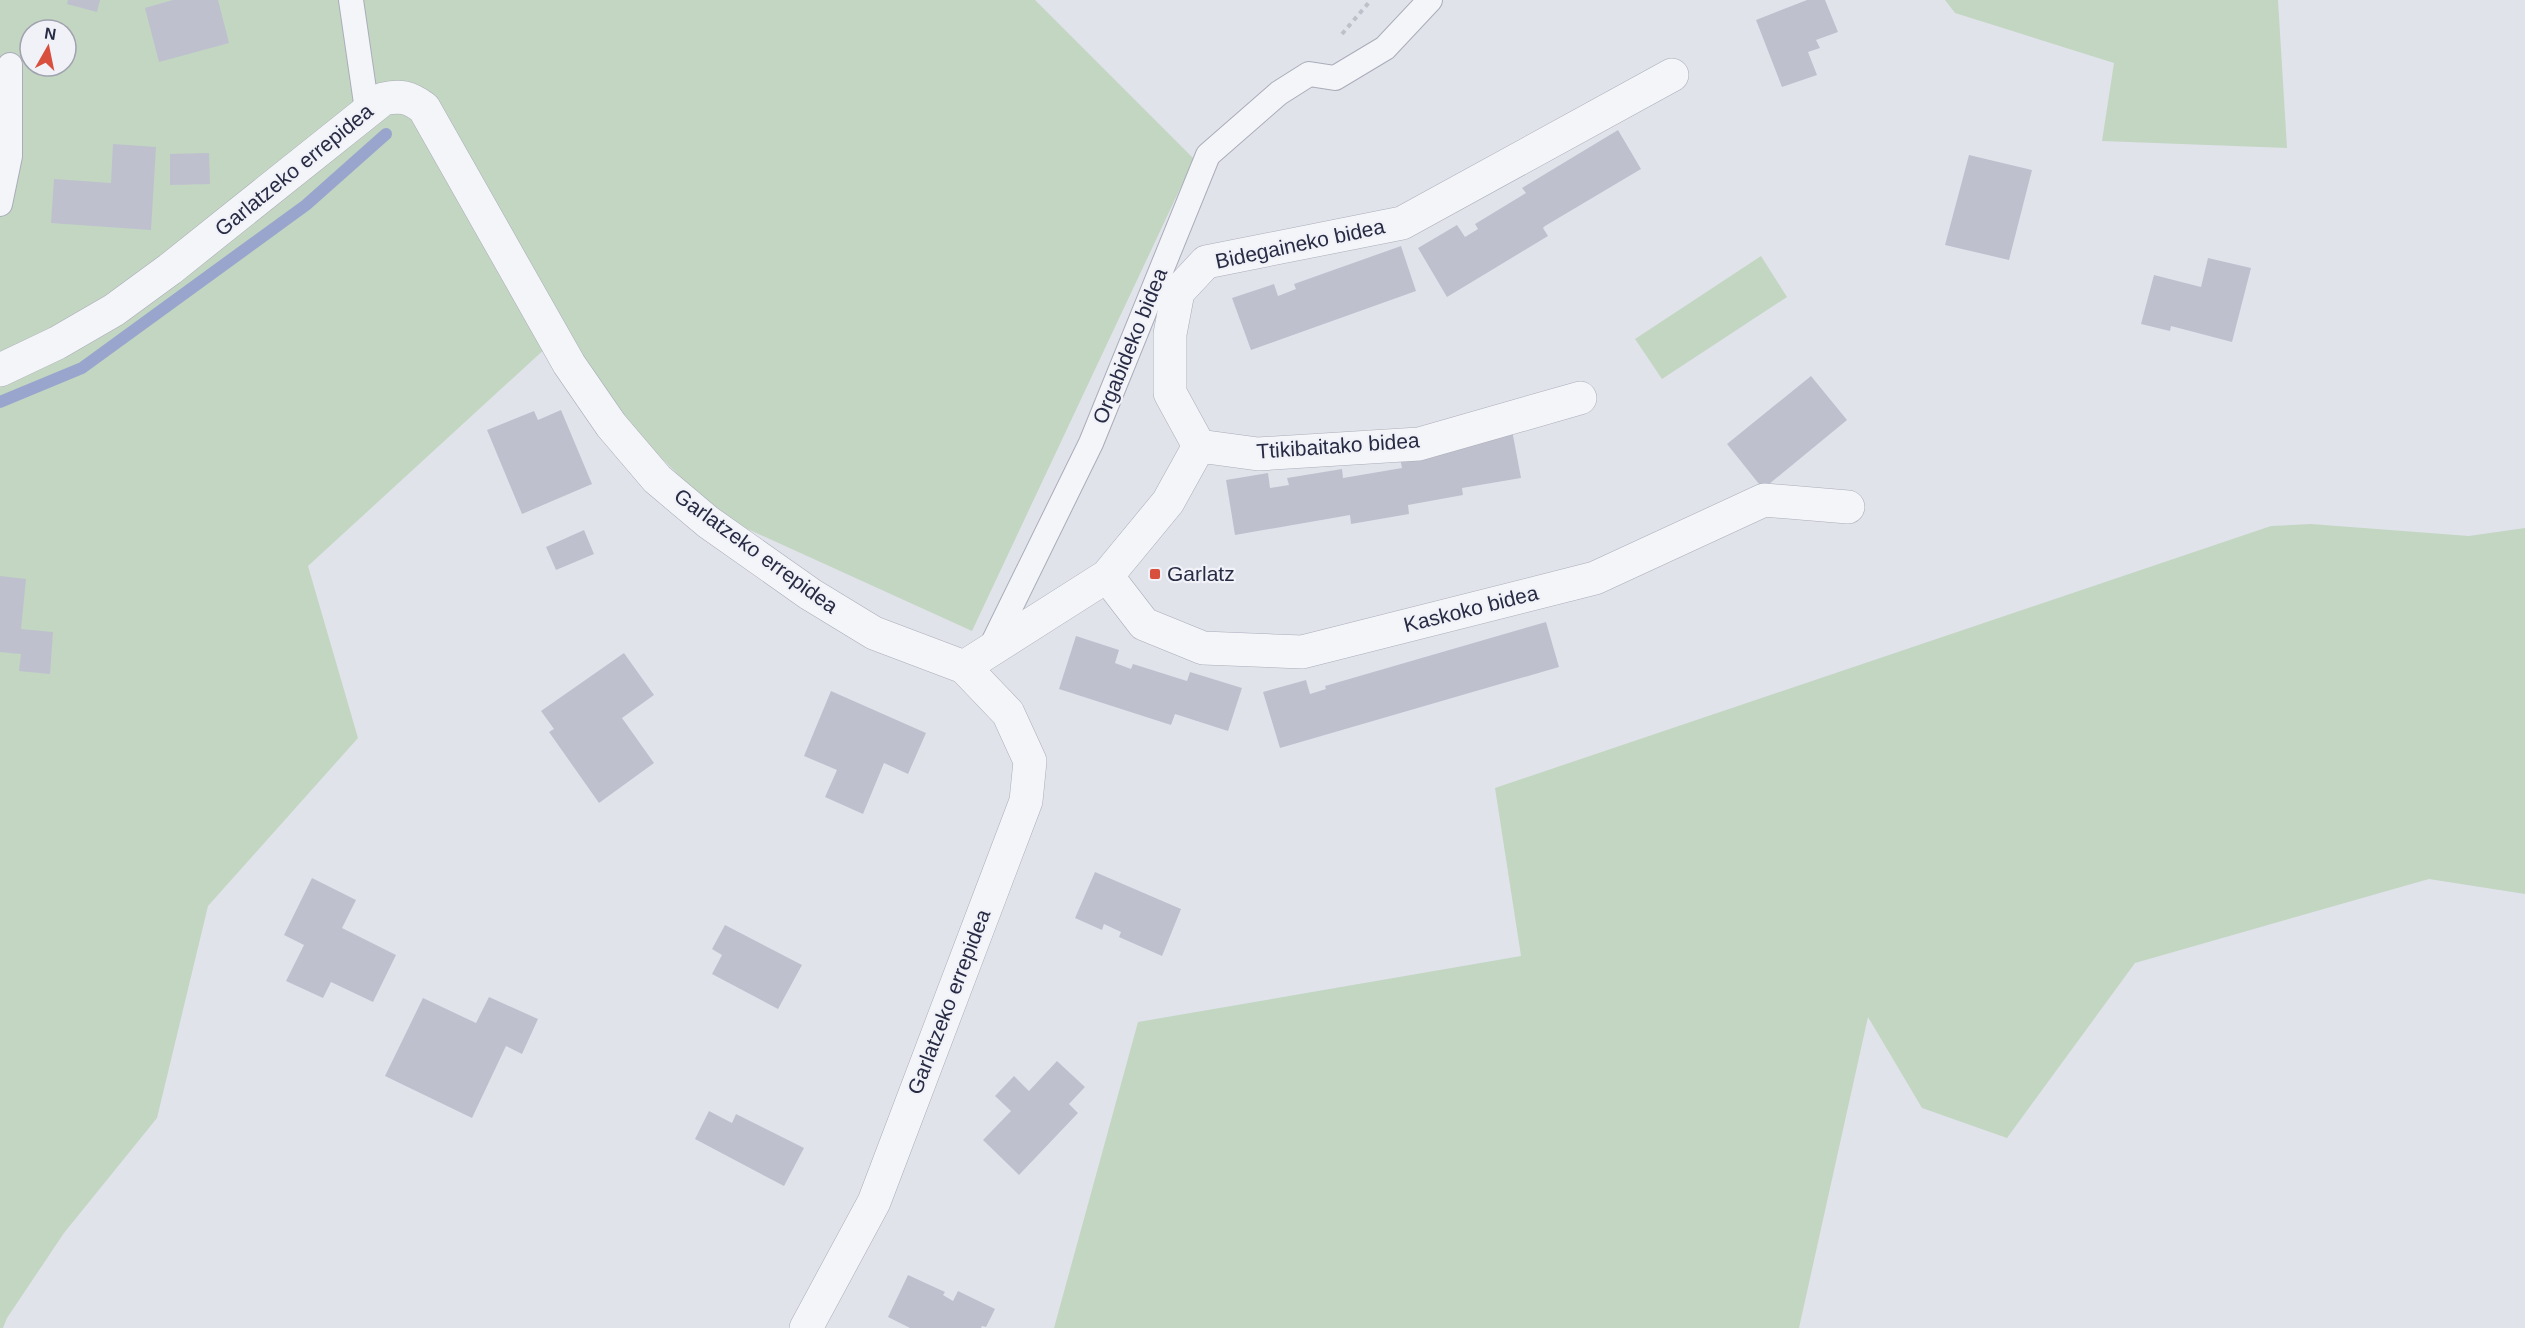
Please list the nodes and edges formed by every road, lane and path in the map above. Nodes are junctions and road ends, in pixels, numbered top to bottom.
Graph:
1 (351, 0) edge
2 (1430, 0) edge
3 (10, 65) dead end
4 (1672, 75) dead end
5 (367, 110) junction
6 (0, 204) edge
7 (0, 370) edge
8 (1580, 398) dead end
9 (1199, 446) junction
10 (1848, 507) dead end
11 (1107, 576) junction
12 (977, 659) junction
13 (806, 1328) edge

1 - 5 lane
2 - 12 lane, Orgabideko bidea
3 - 6 lane
4 - 9 street, Bidegaineko bidea
5 - 7 street, Garlatzeko errepidea
5 - 12 street, Garlatzeko errepidea
8 - 9 street, Ttikibaitako bidea
9 - 11 street
10 - 11 street, Kaskoko bidea
11 - 12 street
12 - 13 street, Garlatzeko errepidea

